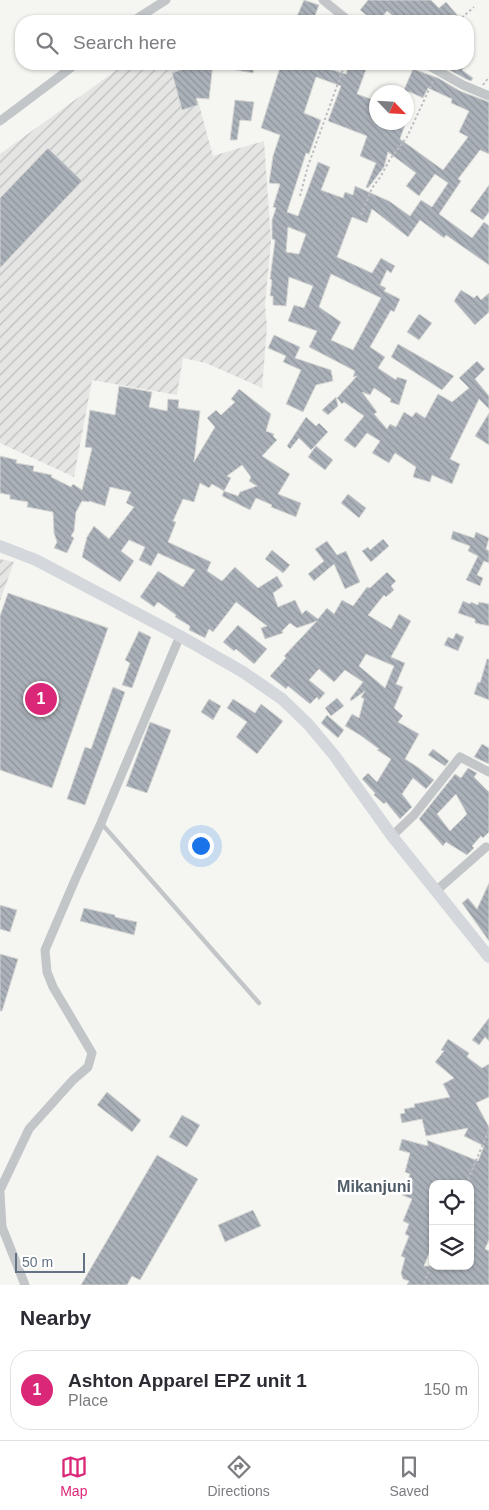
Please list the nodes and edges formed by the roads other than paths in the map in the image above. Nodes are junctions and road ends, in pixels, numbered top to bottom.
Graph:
1 (166, 0) edge
2 (323, 0) edge
3 (143, 15) edge
4 (342, 15) edge
5 (68, 70) edge
6 (436, 70) edge
7 (489, 96) edge
8 (0, 121) edge
9 (0, 546) edge
10 (180, 636) junction
11 (489, 772) edge
12 (101, 823) junction
13 (392, 836) junction
14 (486, 847) dead end
15 (436, 891) junction
16 (489, 957) edge
17 (259, 1003) dead end
18 (0, 1192) edge
19 (1, 1228) edge
20 (25, 1285) edge

1 - 3 street
2 - 4 street
5 - 8 street
6 - 7 street
9 - 10 main road
10 - 12 street
10 - 13 main road
11 - 13 street
12 - 17 lane
12 - 18 street
13 - 15 main road
14 - 15 street
15 - 16 main road
18 - 19 street
19 - 20 street

